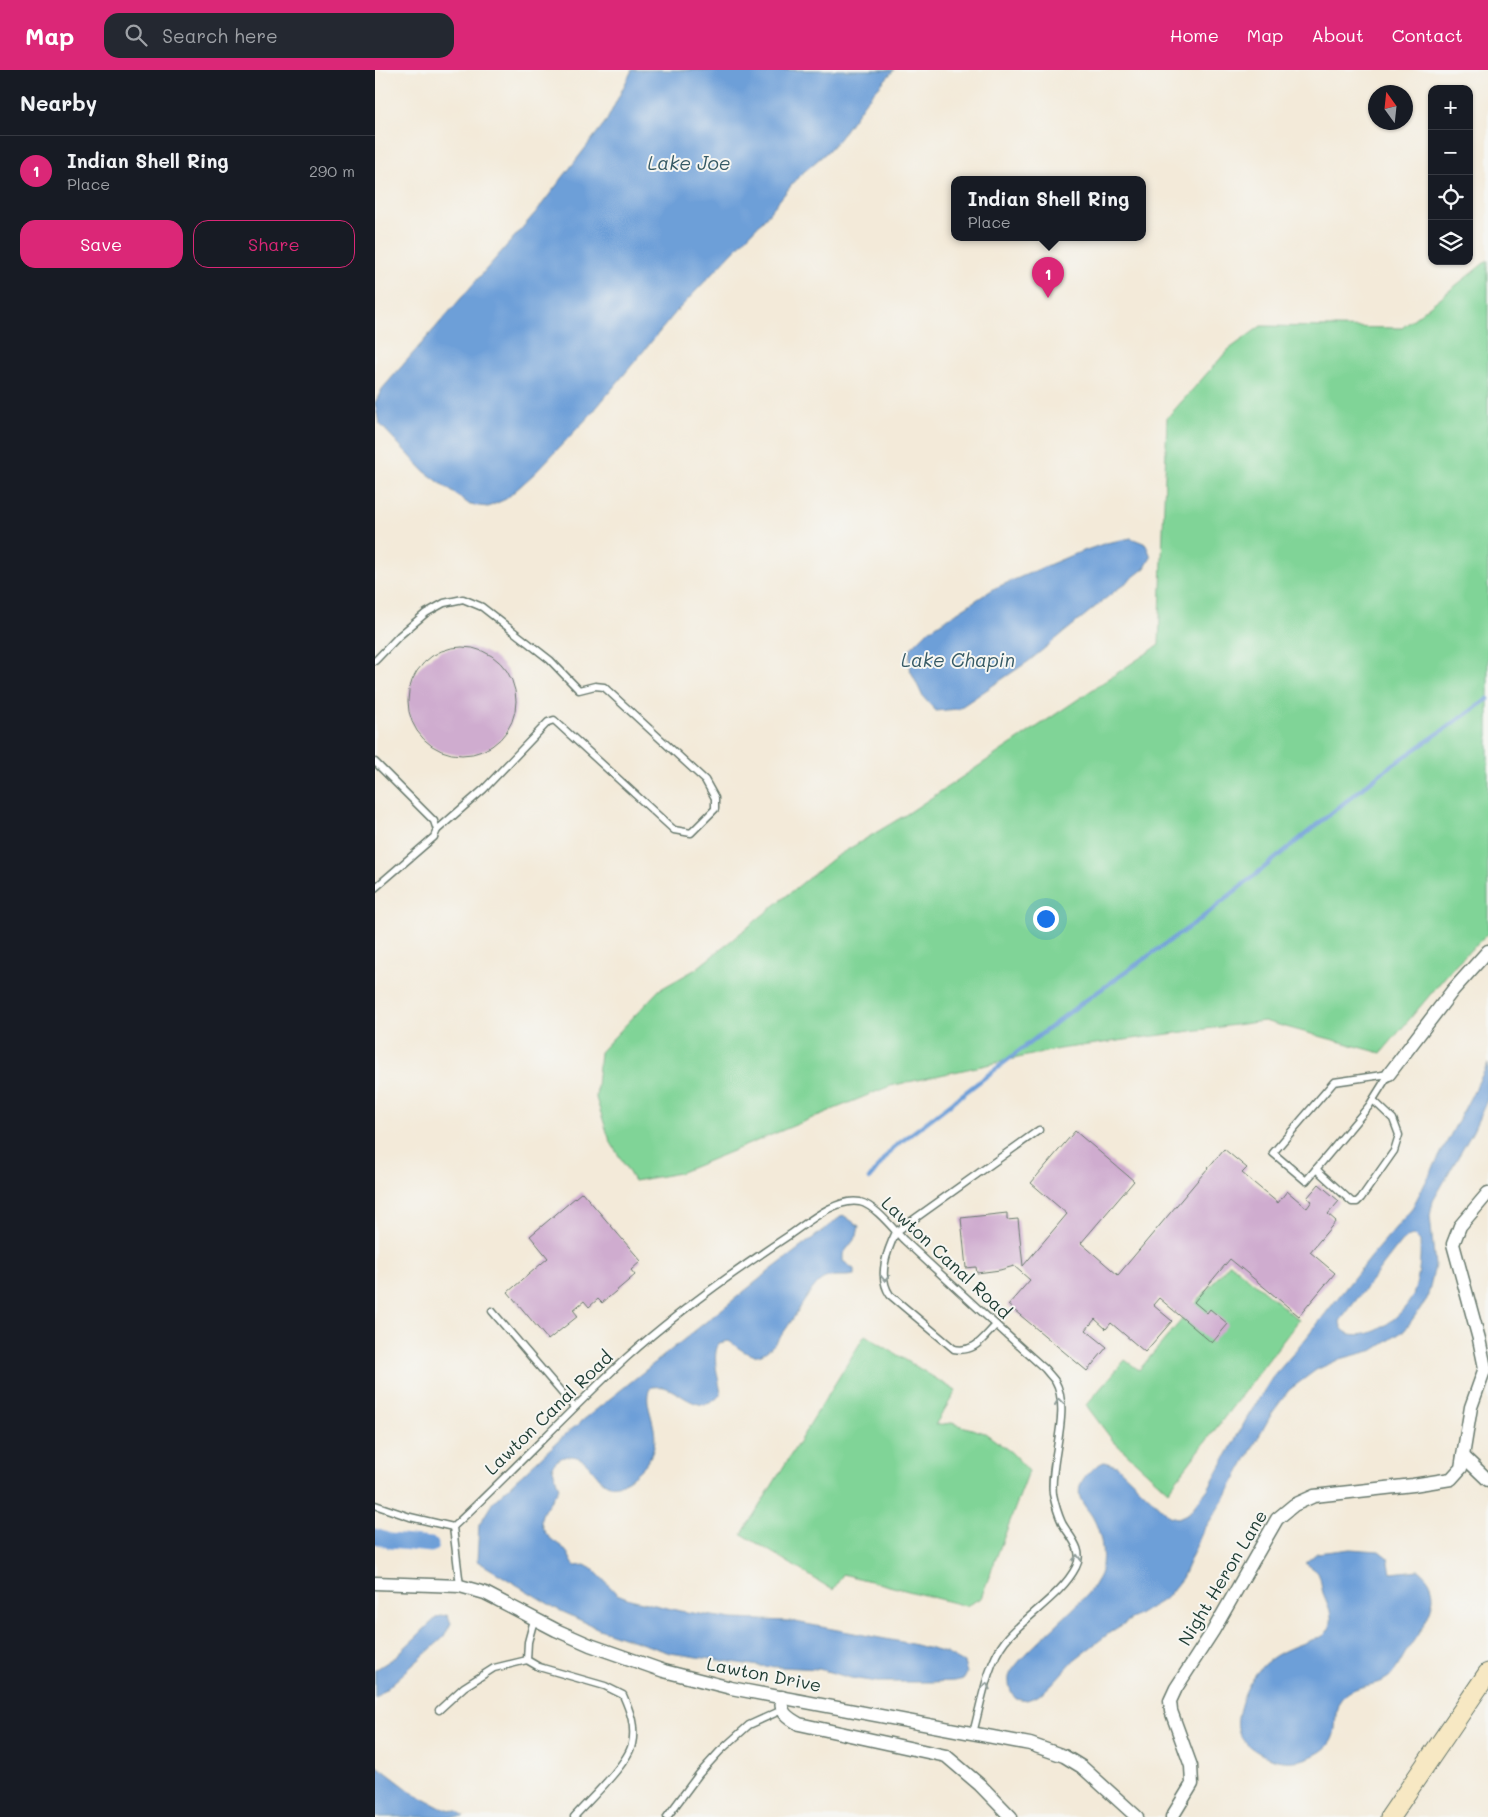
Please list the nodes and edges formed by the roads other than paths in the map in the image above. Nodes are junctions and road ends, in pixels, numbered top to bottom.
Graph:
1 (375, 661) edge
2 (375, 762) edge
3 (437, 830) junction
4 (375, 888) edge
5 (1488, 951) edge
6 (1389, 1074) junction
7 (1373, 1100) junction
8 (1039, 1130) dead end
9 (1317, 1169) junction
10 (1488, 1193) edge
11 (896, 1232) junction
12 (492, 1311) dead end
13 (996, 1325) junction
14 (575, 1407) junction
15 (1463, 1456) junction
16 (1488, 1480) edge
17 (375, 1505) edge
18 (453, 1527) junction
19 (375, 1583) edge
20 (460, 1586) junction
21 (535, 1620) junction
22 (527, 1660) junction
23 (1488, 1674) edge
24 (782, 1704) junction
25 (439, 1710) dead end
26 (973, 1733) junction
27 (574, 1817) edge
28 (667, 1817) edge
29 (1011, 1817) edge
30 (1137, 1817) edge
31 (1172, 1817) edge
32 (1390, 1817) edge

1 - 3 lane
2 - 3 lane
3 - 4 lane
5 - 6 street
6 - 7 lane
6 - 9 lane
7 - 9 lane
7 - 9 lane
8 - 11 lane
10 - 15 street, Night Heron Lane
11 - 13 lane, Lawton Canal Road
11 -> 13 lane
11 - 14 lane, Lawton Canal Road
12 - 14 lane
26 -> 13 lane, Lawton Canal Road
14 - 18 lane, Lawton Canal Road
15 - 16 street
15 - 31 street, Night Heron Lane
17 - 18 lane
18 - 20 lane
19 - 20 street, Lawton Drive
20 - 21 street, Lawton Drive
21 - 22 lane
21 - 24 street, Lawton Drive
22 - 25 lane
22 - 27 lane
23 - 32 street
24 - 26 street, Lawton Drive
24 - 28 lane
24 - 29 street
26 - 30 street, Lawton Drive

